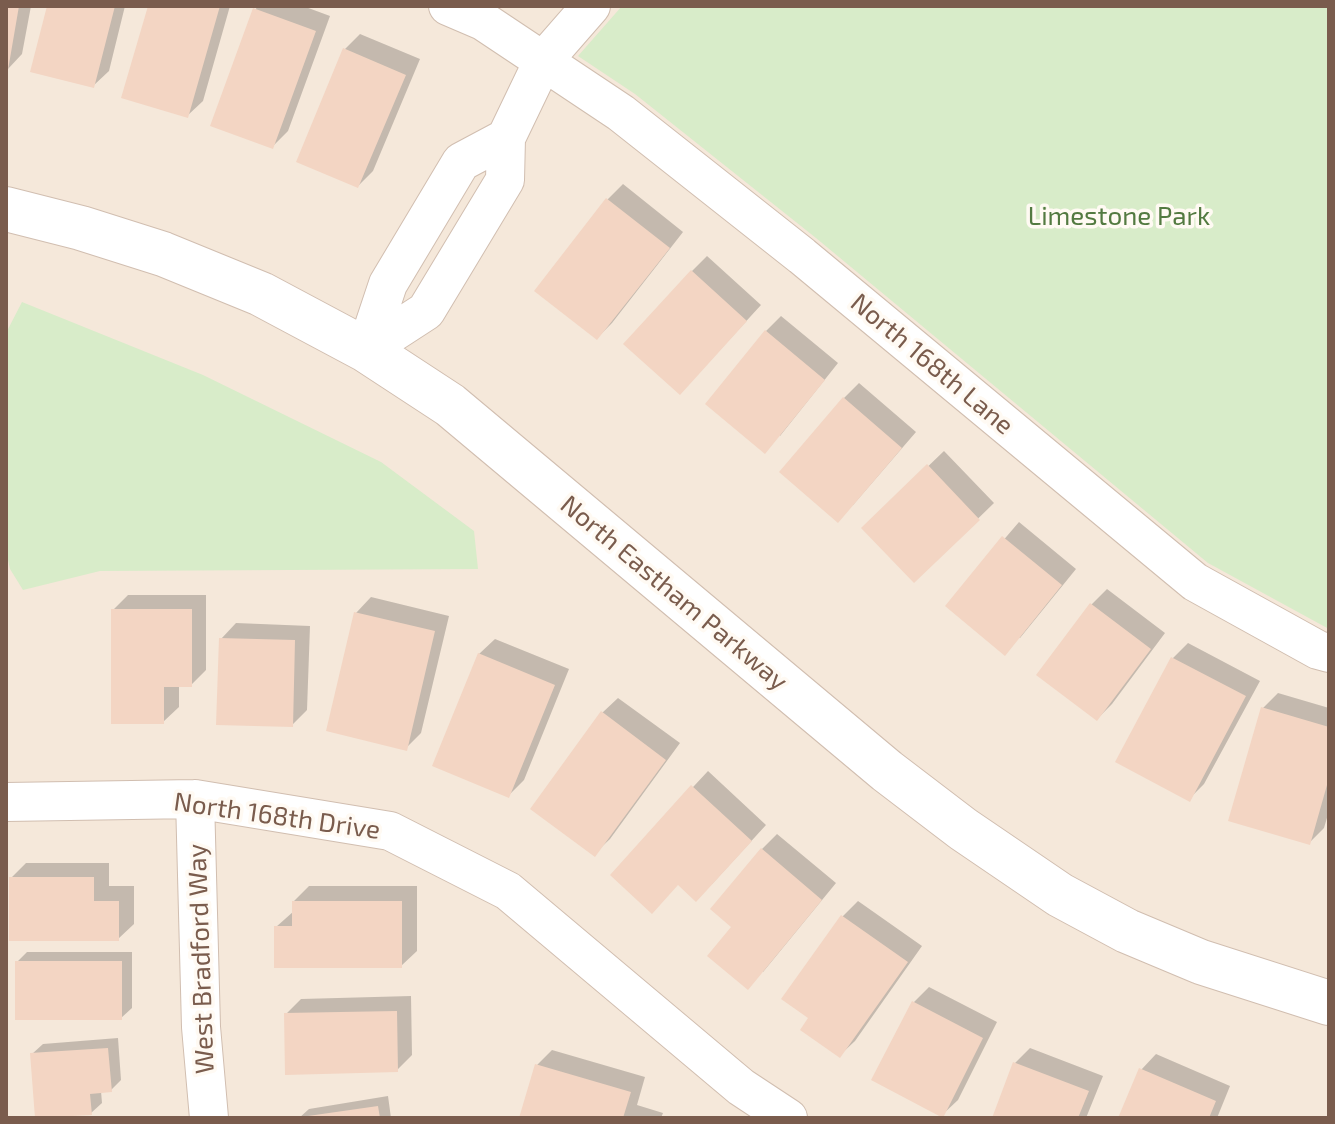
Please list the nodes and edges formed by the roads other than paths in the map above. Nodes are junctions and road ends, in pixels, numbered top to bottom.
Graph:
1 (448, 6) edge
2 (591, 6) edge
3 (543, 61) junction
4 (6, 209) edge
5 (366, 350) junction
6 (1329, 653) edge
7 (195, 799) junction
8 (6, 802) edge
9 (1329, 1003) edge
10 (737, 1103) edge
11 (209, 1118) edge
12 (788, 1118) edge

1 - 3 street, North 168th Lane
2 - 3 street
3 - 5 street
3 - 6 street, North 168th Lane
4 - 5 street, North Eastham Parkway
5 - 9 street, North Eastham Parkway
7 - 8 street, North 168th Drive
7 - 10 street, North 168th Drive
7 - 11 street, West Bradford Way
10 - 12 street, North 168th Drive

